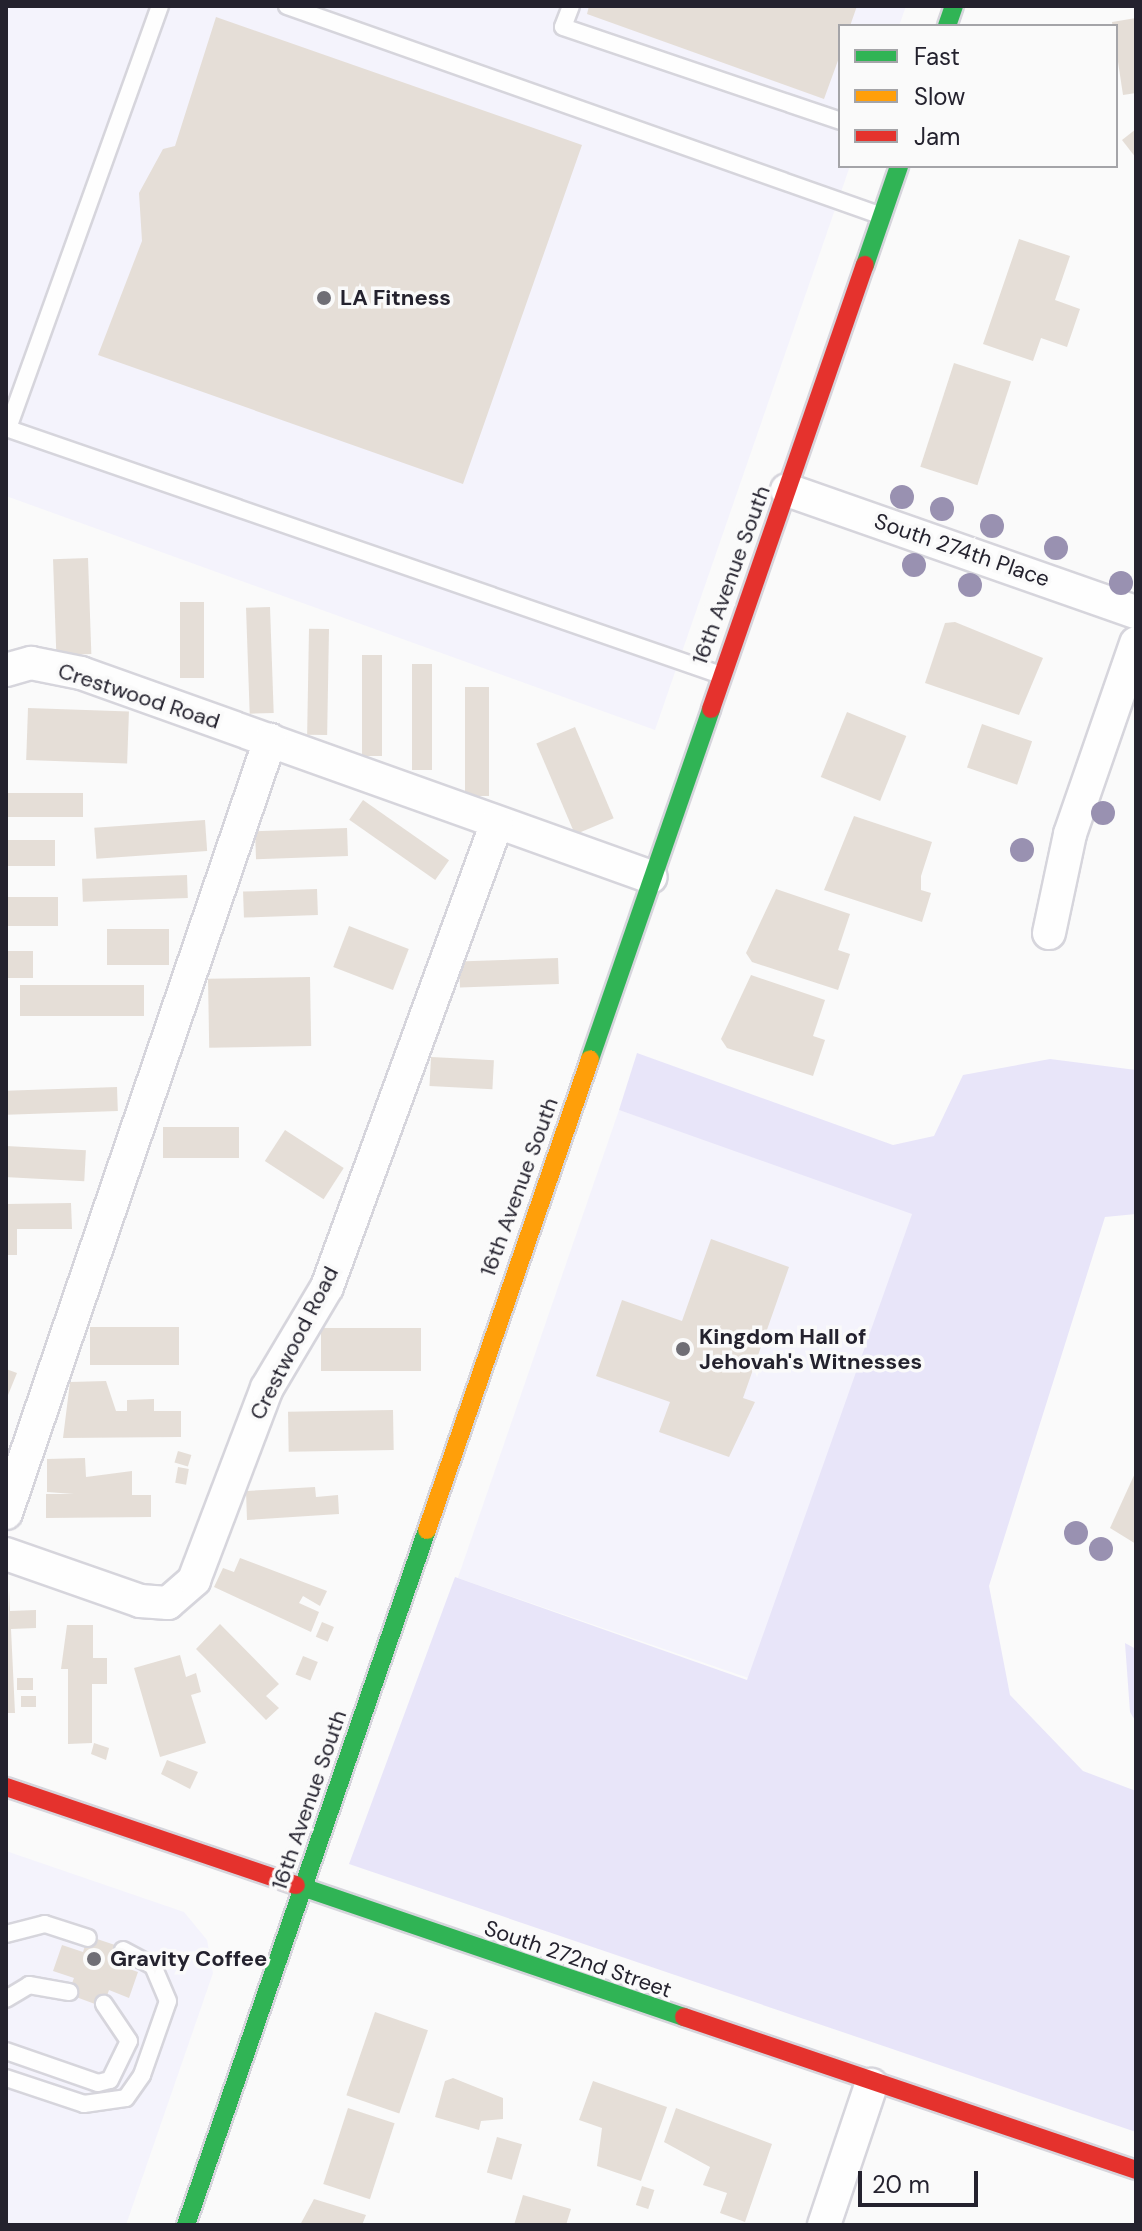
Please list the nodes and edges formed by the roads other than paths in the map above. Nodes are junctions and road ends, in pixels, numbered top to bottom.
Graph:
1 (160, 6) edge
2 (287, 6) edge
3 (571, 6) edge
4 (838, 120) edge
5 (898, 168) edge
6 (882, 216) junction
7 (7, 428) edge
8 (787, 490) junction
9 (1136, 612) edge
10 (1136, 643) edge
11 (6, 670) edge
12 (721, 675) junction
13 (270, 740) junction
14 (496, 824) junction
15 (651, 877) junction
16 (1049, 933) dead end
17 (6, 1513) edge
18 (6, 1554) edge
19 (6, 1787) edge
20 (303, 1892) junction
21 (6, 1934) edge
22 (88, 1938) dead end
23 (123, 1950) dead end
24 (69, 1992) dead end
25 (6, 1999) edge
26 (104, 2004) dead end
27 (6, 2051) edge
28 (6, 2078) edge
29 (871, 2085) junction
30 (1136, 2170) edge
31 (186, 2225) edge
32 (824, 2225) edge

1 - 7 lane
2 - 6 lane
3 - 4 lane
5 - 6 main road, 16th Avenue South
6 - 8 main road, 16th Avenue South
7 - 12 lane
8 - 9 street, South 274th Place
8 - 12 main road, 16th Avenue South
10 - 16 street
11 - 13 street, Crestwood Road
12 - 15 main road, 16th Avenue South
13 - 14 street, Crestwood Road
13 - 17 street
14 - 15 street, Crestwood Road
14 - 18 street, Crestwood Road
15 - 20 main road, 16th Avenue South
19 - 20 main road, South 272nd Street
20 - 29 main road, South 272nd Street
20 - 31 main road, 16th Avenue South
21 - 22 lane
23 - 28 lane
24 - 25 lane
26 - 27 lane
29 - 30 main road, South 272nd Street
29 - 32 street

